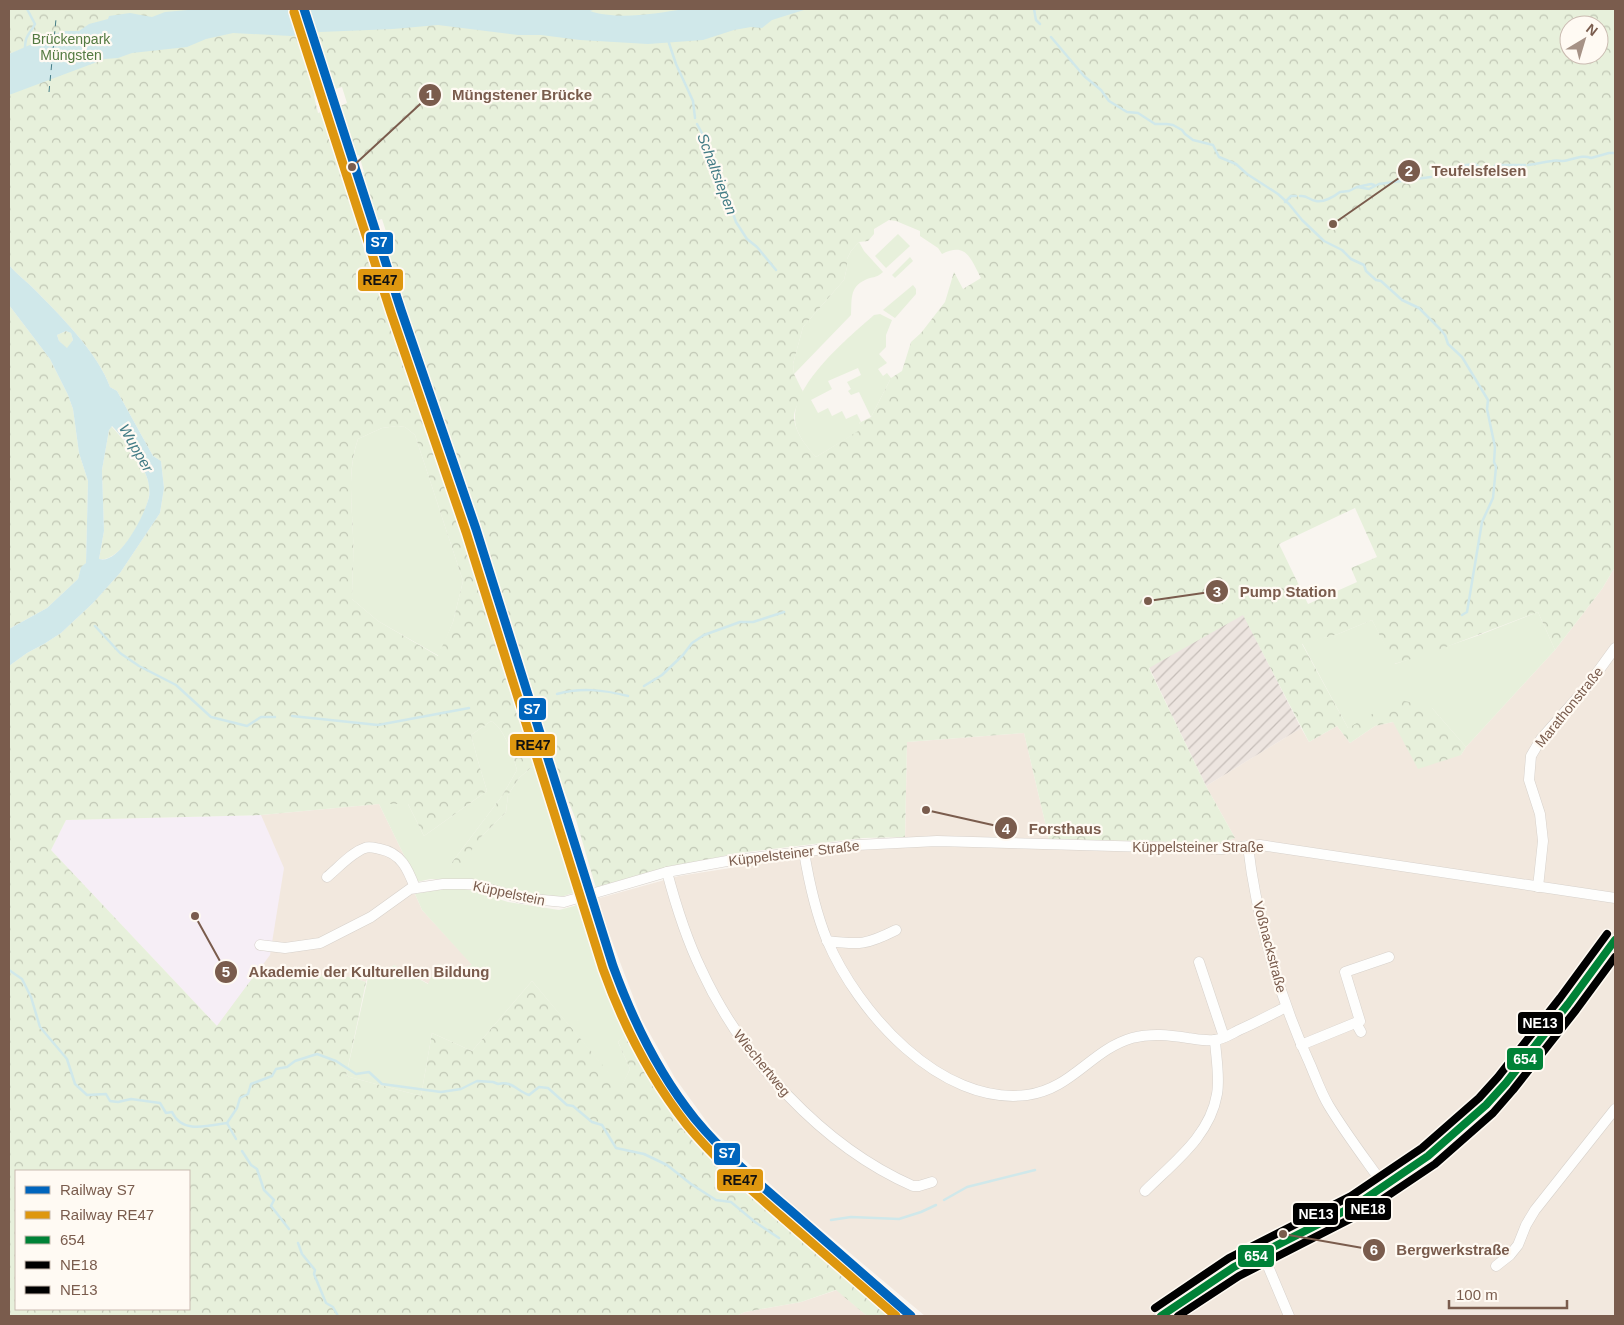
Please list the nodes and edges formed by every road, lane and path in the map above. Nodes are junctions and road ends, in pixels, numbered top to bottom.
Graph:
1 (1615, 648) edge
2 (1248, 846) junction
3 (804, 852) junction
4 (667, 872) junction
5 (327, 877) dead end
6 (1538, 887) junction
7 (415, 888) junction
8 (601, 892) joint
9 (1615, 898) edge
10 (896, 930) dead end
11 (1615, 940) edge
12 (827, 941) junction
13 (260, 945) dead end
14 (1389, 957) dead end
15 (1611, 957) edge
16 (1199, 962) dead end
17 (1286, 1007) junction
18 (1220, 1039) junction
19 (1301, 1045) junction
20 (1615, 1109) edge
21 (932, 1182) dead end
22 (1385, 1187) junction
23 (1146, 1190) dead end
24 (1262, 1252) junction
25 (1496, 1266) dead end
26 (1161, 1316) edge
27 (1288, 1316) edge

1 - 6 street, Marathonstraße
2 - 3 street, Küppelsteiner Straße
2 - 6 street, Küppelsteiner Straße
2 - 17 street, Voßnackstraße
3 - 4 street, Küppelsteiner Straße
3 - 12 street
4 - 8 street, Küppelsteiner Straße
4 - 21 street, Wiechertweg
5 - 7 street
6 - 9 street, Küppelsteiner Straße
7 - 8 street, Küppelstein
7 - 13 street, Küppelstein
10 - 12 street
11 - 15 main road
12 - 18 street
14 - 19 street
15 - 22 main road
16 - 18 street
17 - 18 street
17 - 19 street, Voßnackstraße
18 - 23 street
19 - 22 street, Voßnackstraße
20 - 25 street
22 - 24 main road
24 - 26 main road
24 - 27 street

